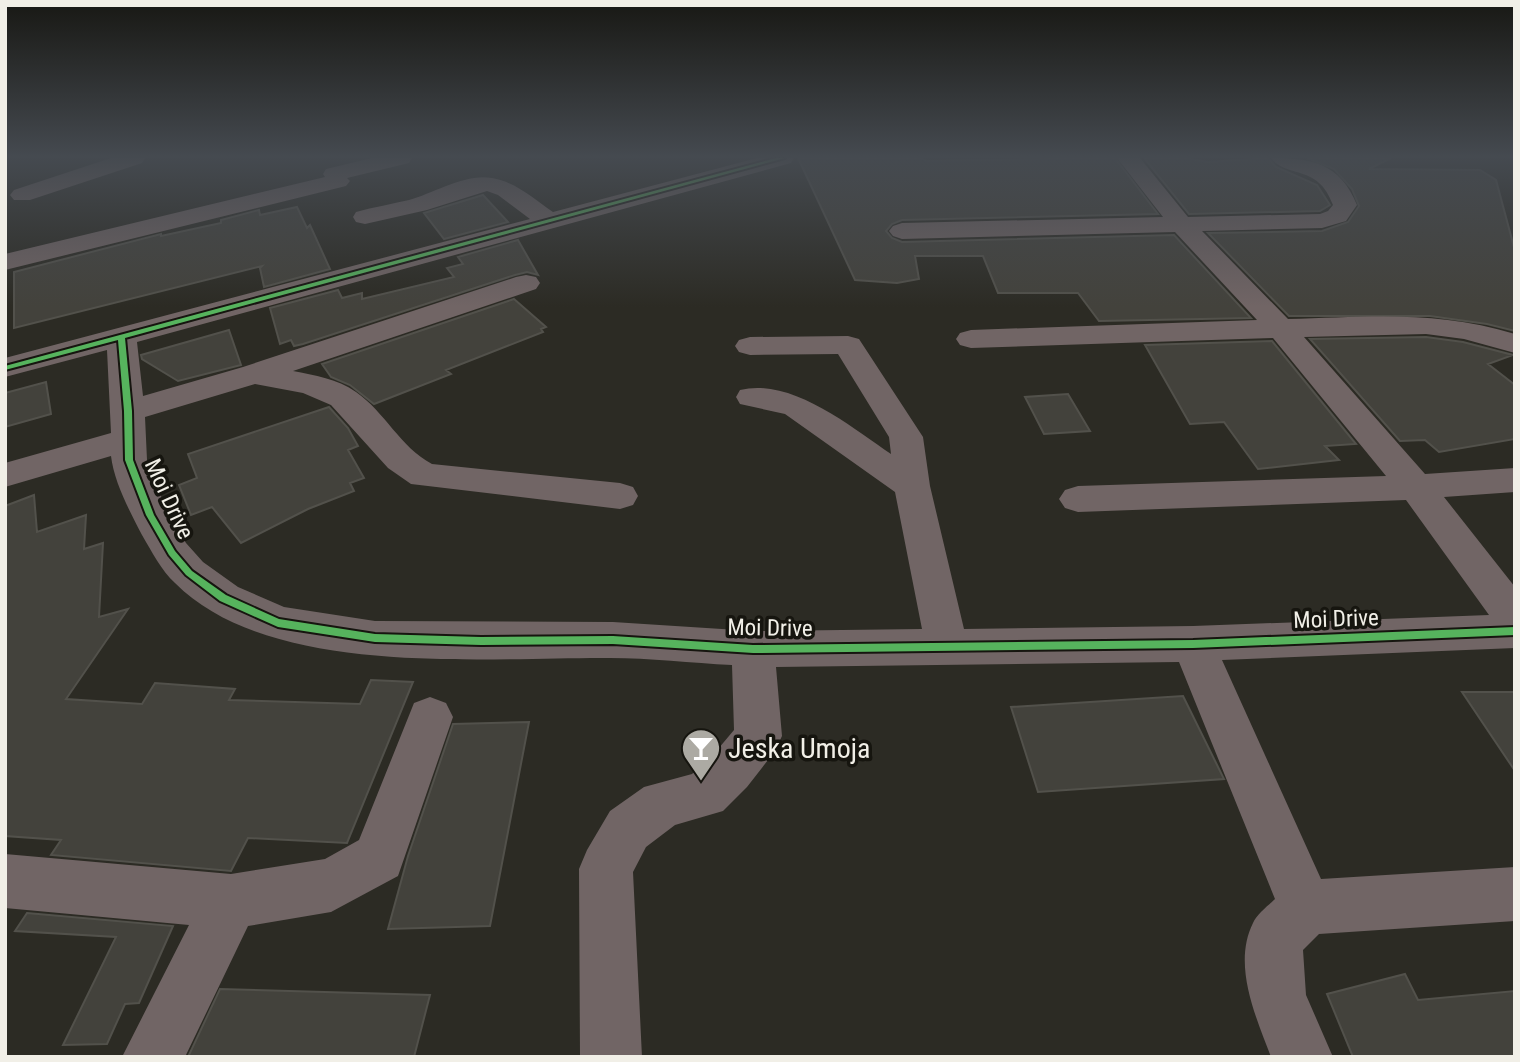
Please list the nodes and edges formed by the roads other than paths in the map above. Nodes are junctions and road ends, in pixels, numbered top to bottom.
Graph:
1 (201, 208) edge
2 (358, 208) edge
3 (406, 208) edge
4 (530, 208) edge
5 (593, 208) edge
6 (1168, 208) edge
7 (1343, 208) edge
8 (365, 217) junction
9 (550, 222) junction
10 (1180, 223) junction
11 (902, 231) dead end
12 (5, 262) edge
13 (399, 262) junction
14 (526, 283) dead end
15 (1282, 330) junction
16 (121, 336) junction
17 (971, 339) dead end
18 (1515, 344) edge
19 (750, 345) dead end
20 (5, 368) edge
21 (254, 374) junction
22 (752, 397) dead end
23 (128, 426) junction
24 (5, 475) edge
25 (1515, 480) edge
26 (912, 486) junction
27 (1416, 487) junction
28 (620, 496) dead end
29 (1078, 499) dead end
30 (1515, 618) edge
31 (1515, 631) edge
32 (1193, 644) junction
33 (947, 647) junction
34 (752, 649) junction
35 (430, 717) dead end
36 (5, 881) edge
37 (1515, 894) edge
38 (231, 901) junction
39 (1306, 907) junction
40 (153, 1057) edge
41 (611, 1057) edge
42 (1303, 1057) edge

1 - 12 street
2 - 8 street
3 - 8 street
4 - 9 street
5 - 9 street
6 - 10 street
7 - 10 street
8 - 13 street
9 - 13 street
10 - 11 street
10 - 15 street
13 - 16 street
14 - 21 street
15 - 17 street
15 - 18 street
15 - 27 street
16 - 20 street
16 - 23 street
19 - 26 street
21 - 23 street
21 - 28 street
22 - 26 street
23 - 24 street, Moi Drive
23 - 34 street, Moi Drive
25 - 27 street
26 - 33 street
27 - 29 street
27 - 30 street
31 - 32 street, Moi Drive
32 - 33 street, Moi Drive
32 - 39 street
33 - 34 street, Moi Drive
34 - 41 street
35 - 38 street
36 - 38 street
37 - 39 street
38 - 40 street
39 - 42 street

